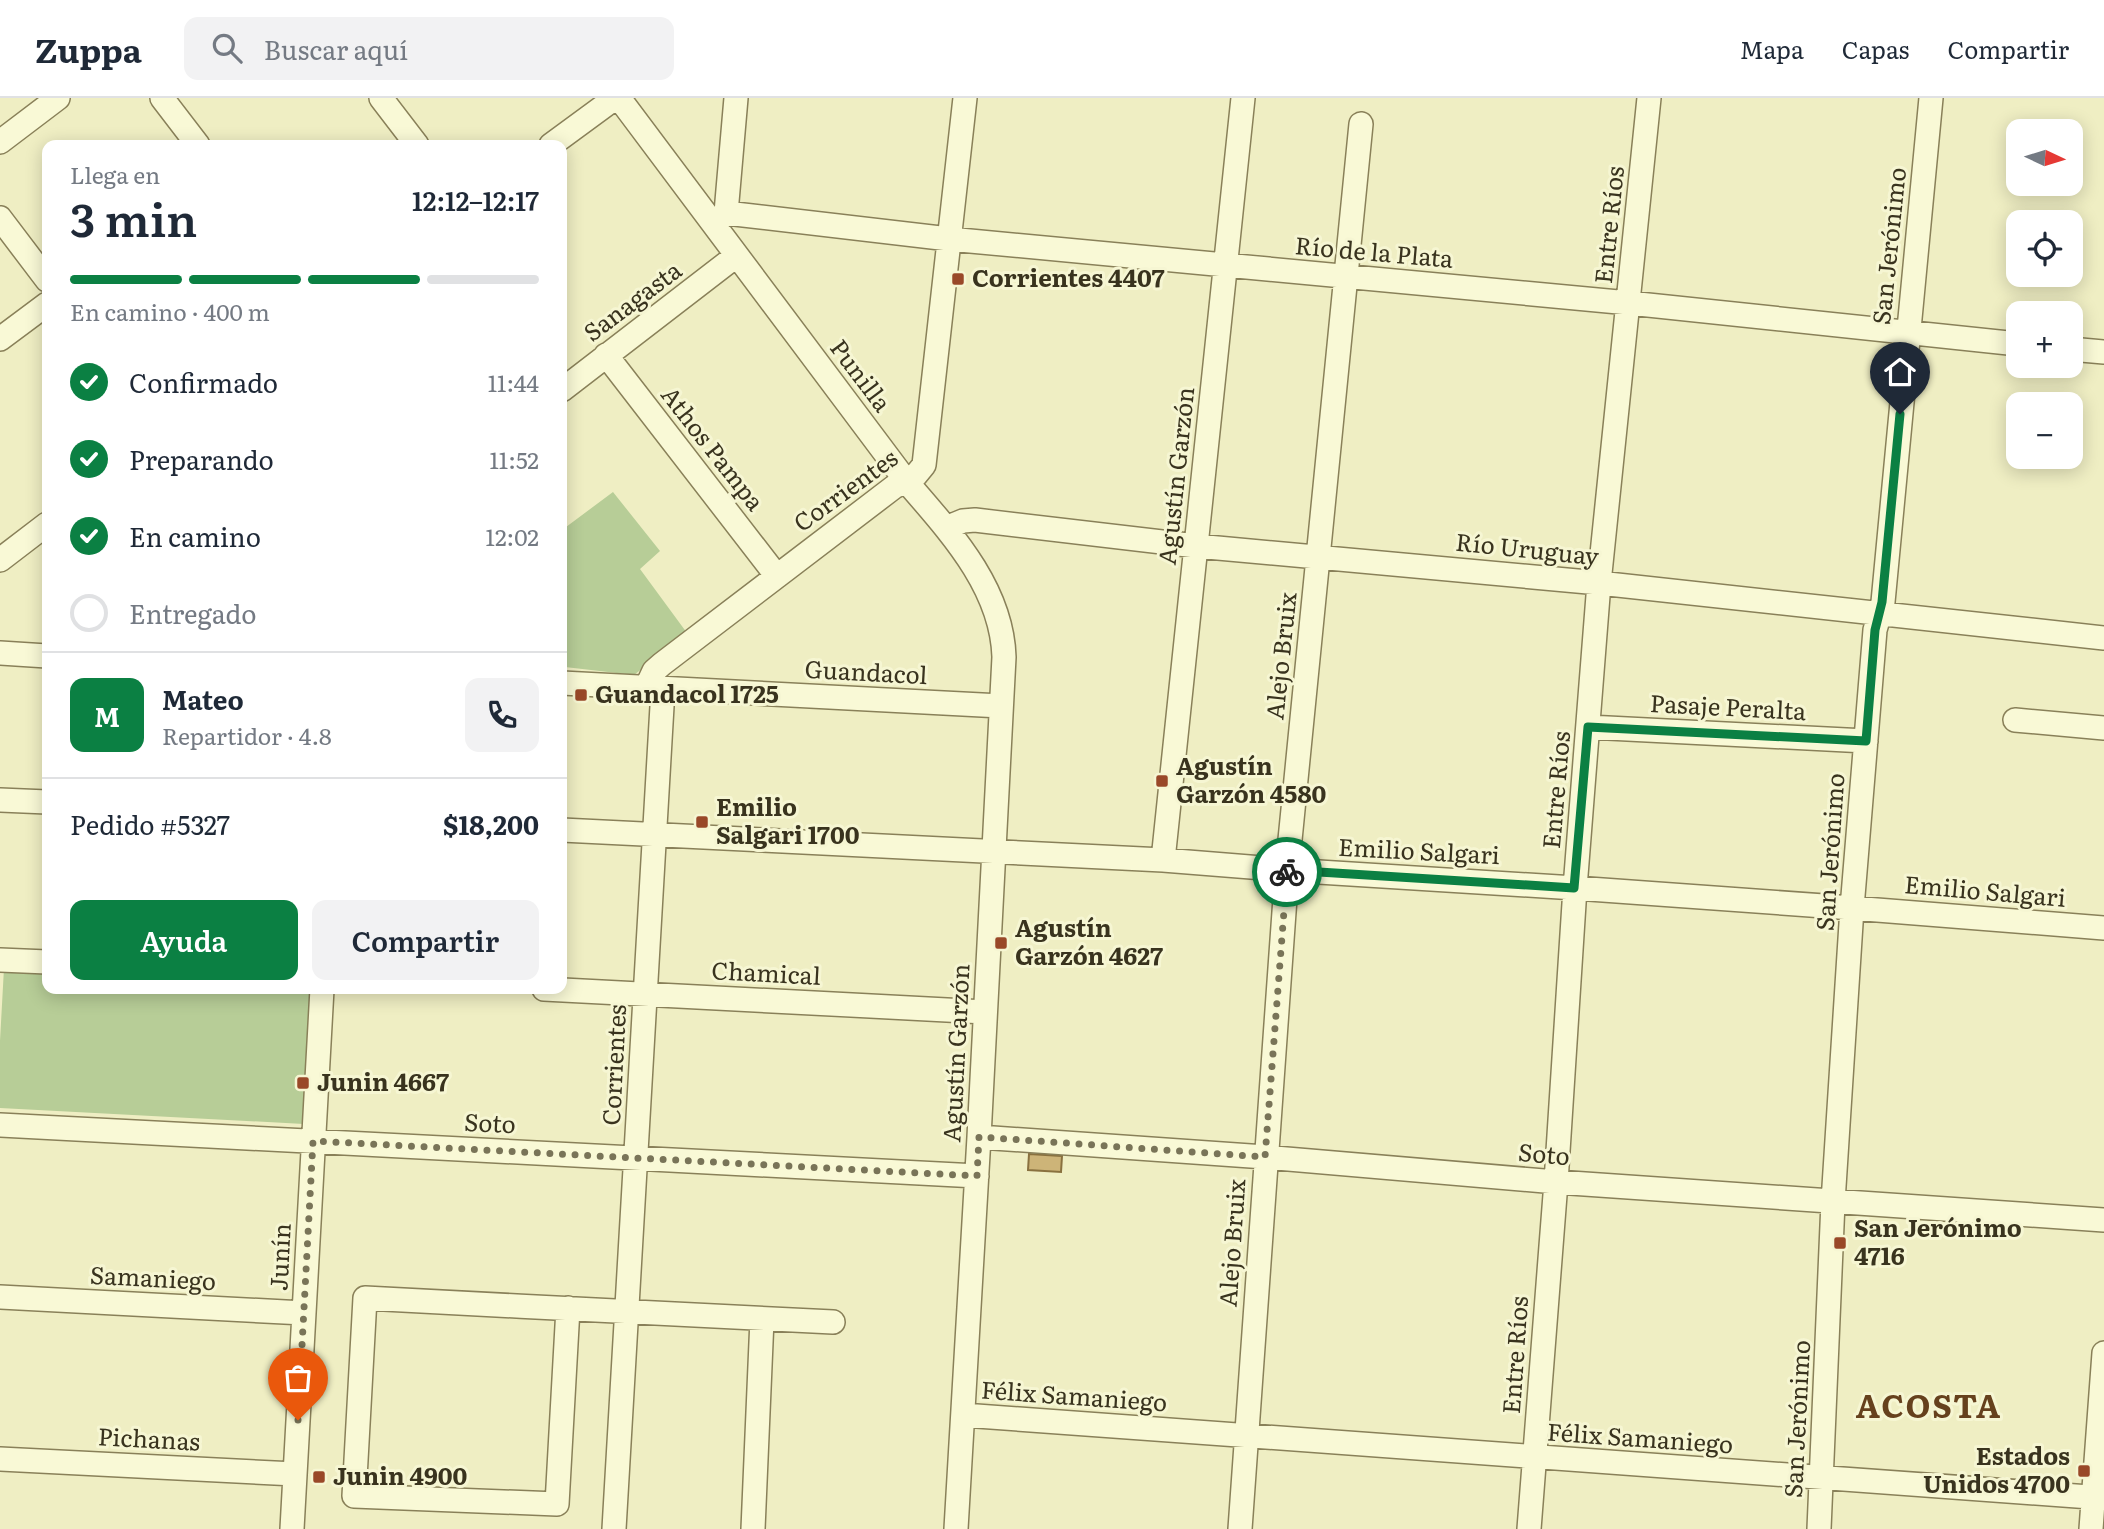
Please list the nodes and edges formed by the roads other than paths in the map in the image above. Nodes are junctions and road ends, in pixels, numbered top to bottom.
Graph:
1 (58, 98) edge
2 (162, 98) edge
3 (381, 98) edge
4 (617, 98) edge
5 (736, 98) edge
6 (965, 98) edge
7 (1243, 98) edge
8 (1649, 98) edge
9 (1931, 98) edge
10 (1361, 124) dead end
11 (194, 140) edge
12 (413, 140) edge
13 (558, 140) edge
14 (0, 142) edge
15 (0, 218) edge
16 (720, 219) junction
17 (949, 239) junction
18 (736, 256) junction
19 (1226, 266) junction
20 (42, 273) edge
21 (1347, 276) junction
22 (1629, 303) junction
23 (42, 308) edge
24 (1908, 334) junction
25 (0, 339) edge
26 (2006, 343) edge
27 (2083, 350) edge
28 (2104, 352) edge
29 (606, 355) junction
30 (567, 386) edge
31 (906, 481) junction
32 (42, 528) edge
33 (946, 528) junction
34 (1196, 546) junction
35 (1318, 556) junction
36 (0, 560) edge
37 (776, 575) junction
38 (1599, 583) junction
39 (1880, 613) junction
40 (2104, 638) edge
41 (0, 653) edge
42 (42, 656) edge
43 (567, 683) edge
44 (655, 688) junction
45 (1001, 706) junction
46 (2015, 720) dead end
47 (1588, 727) junction
48 (2104, 728) edge
49 (1866, 741) junction
50 (0, 800) edge
51 (42, 802) edge
52 (567, 830) edge
53 (654, 835) junction
54 (993, 852) junction
55 (1163, 860) junction
56 (1287, 870) junction
57 (1574, 888) junction
58 (1852, 908) junction
59 (2104, 928) edge
60 (0, 960) edge
61 (42, 962) edge
62 (567, 990) edge
63 (322, 994) edge
64 (645, 994) junction
65 (985, 1012) junction
66 (0, 1125) edge
67 (979, 1137) junction
68 (313, 1141) junction
69 (1265, 1157) junction
70 (636, 1158) junction
71 (977, 1176) junction
72 (1556, 1182) junction
73 (1833, 1202) junction
74 (2104, 1220) edge
75 (0, 1297) edge
76 (568, 1308) junction
77 (627, 1311) junction
78 (304, 1313) junction
79 (762, 1319) junction
80 (833, 1322) dead end
81 (2104, 1353) edge
82 (963, 1415) junction
83 (1245, 1435) junction
84 (1534, 1457) junction
85 (0, 1459) edge
86 (295, 1474) junction
87 (1822, 1479) junction
88 (2099, 1498) edge
89 (292, 1529) edge
90 (614, 1529) edge
91 (753, 1529) edge
92 (956, 1529) edge
93 (1240, 1529) edge
94 (1529, 1529) edge
95 (1819, 1529) edge
96 (2091, 1529) edge

1 - 14 street
2 - 11 street
3 - 12 street
4 - 13 street
4 - 16 street, Punilla
5 - 16 street
6 - 17 street, Corrientes
7 - 19 street, Agustín Garzón
8 - 22 street, Entre Ríos
9 - 24 street, San Jerónimo
10 - 21 street, Alejo Bruix
15 - 20 street
16 - 17 street, Río de la Plata
16 - 18 street, Punilla
17 - 19 street, Río de la Plata
17 - 31 street, Corrientes
18 - 29 street, Sanagasta
18 - 31 street, Punilla
19 - 21 street, Río de la Plata
19 - 34 street, Agustín Garzón
21 - 22 street, Río de la Plata
21 - 35 street, Alejo Bruix
22 - 24 street, Río de la Plata
22 - 38 street, Entre Ríos
23 - 25 street
24 - 26 street, Río de la Plata
24 - 39 street, San Jerónimo
27 - 28 street
29 - 30 street, Sanagasta
29 - 37 street, Athos Pampa
31 - 33 street, Punilla
31 - 37 street, Corrientes
32 - 36 street
33 - 34 street, Río Uruguay
33 - 45 street, Punilla
34 - 35 street, Río Uruguay
34 - 55 street, Agustín Garzón
35 - 38 street, Río Uruguay
35 - 56 street, Alejo Bruix
37 - 44 street, Corrientes
38 - 39 street, Río Uruguay
38 - 47 street, Entre Ríos
39 - 40 street, Río Uruguay
39 - 49 street, San Jerónimo
41 - 42 street
43 - 44 street, Guandacol
44 - 45 street, Guandacol
44 - 53 street, Corrientes
45 - 54 street, Agustín Garzón
46 - 48 street
47 - 49 street, Pasaje Peralta
47 - 57 street, Entre Ríos
49 - 58 street, San Jerónimo
50 - 51 street
52 - 53 street, Emilio Salgari
53 - 54 street, Emilio Salgari
53 - 64 street, Corrientes
54 - 55 street, Emilio Salgari
54 - 65 street, Agustín Garzón
55 - 56 street, Emilio Salgari
56 - 57 street, Emilio Salgari
56 - 69 street, Alejo Bruix
57 - 58 street, Emilio Salgari
57 - 72 street, Entre Ríos
58 - 59 street, Emilio Salgari
58 - 73 street, San Jerónimo
60 - 61 street
62 - 64 street, Chamical
63 - 68 street, Junín
64 - 65 street, Chamical
64 - 70 street, Corrientes
65 - 67 street, Agustín Garzón
66 - 68 street, Soto
67 - 69 street, Soto
67 - 71 street, Agustín Garzón
68 - 70 street, Soto
68 - 78 street, Junín
69 - 72 street, Soto
69 - 83 street, Alejo Bruix
70 - 71 street, Soto
70 - 77 street, Corrientes
71 - 82 street, Agustín Garzón
72 - 73 street, Soto
72 - 84 street, Entre Ríos
73 - 74 street, Soto
73 - 87 street, San Jerónimo
75 - 78 street, Samaniego
76 - 76 street
76 - 77 street
77 - 79 street
77 - 90 street, Corrientes
78 - 86 street, Junín
79 - 80 street
79 - 91 street
81 - 88 street
82 - 83 street, Félix Samaniego
82 - 92 street, Agustín Garzón
83 - 84 street, Félix Samaniego
83 - 93 street, Alejo Bruix
84 - 87 street, Félix Samaniego
84 - 94 street, Entre Ríos
85 - 86 street, Pichanas
86 - 89 street, Junín
87 - 88 street, Félix Samaniego
87 - 95 street, San Jerónimo
88 - 96 street

